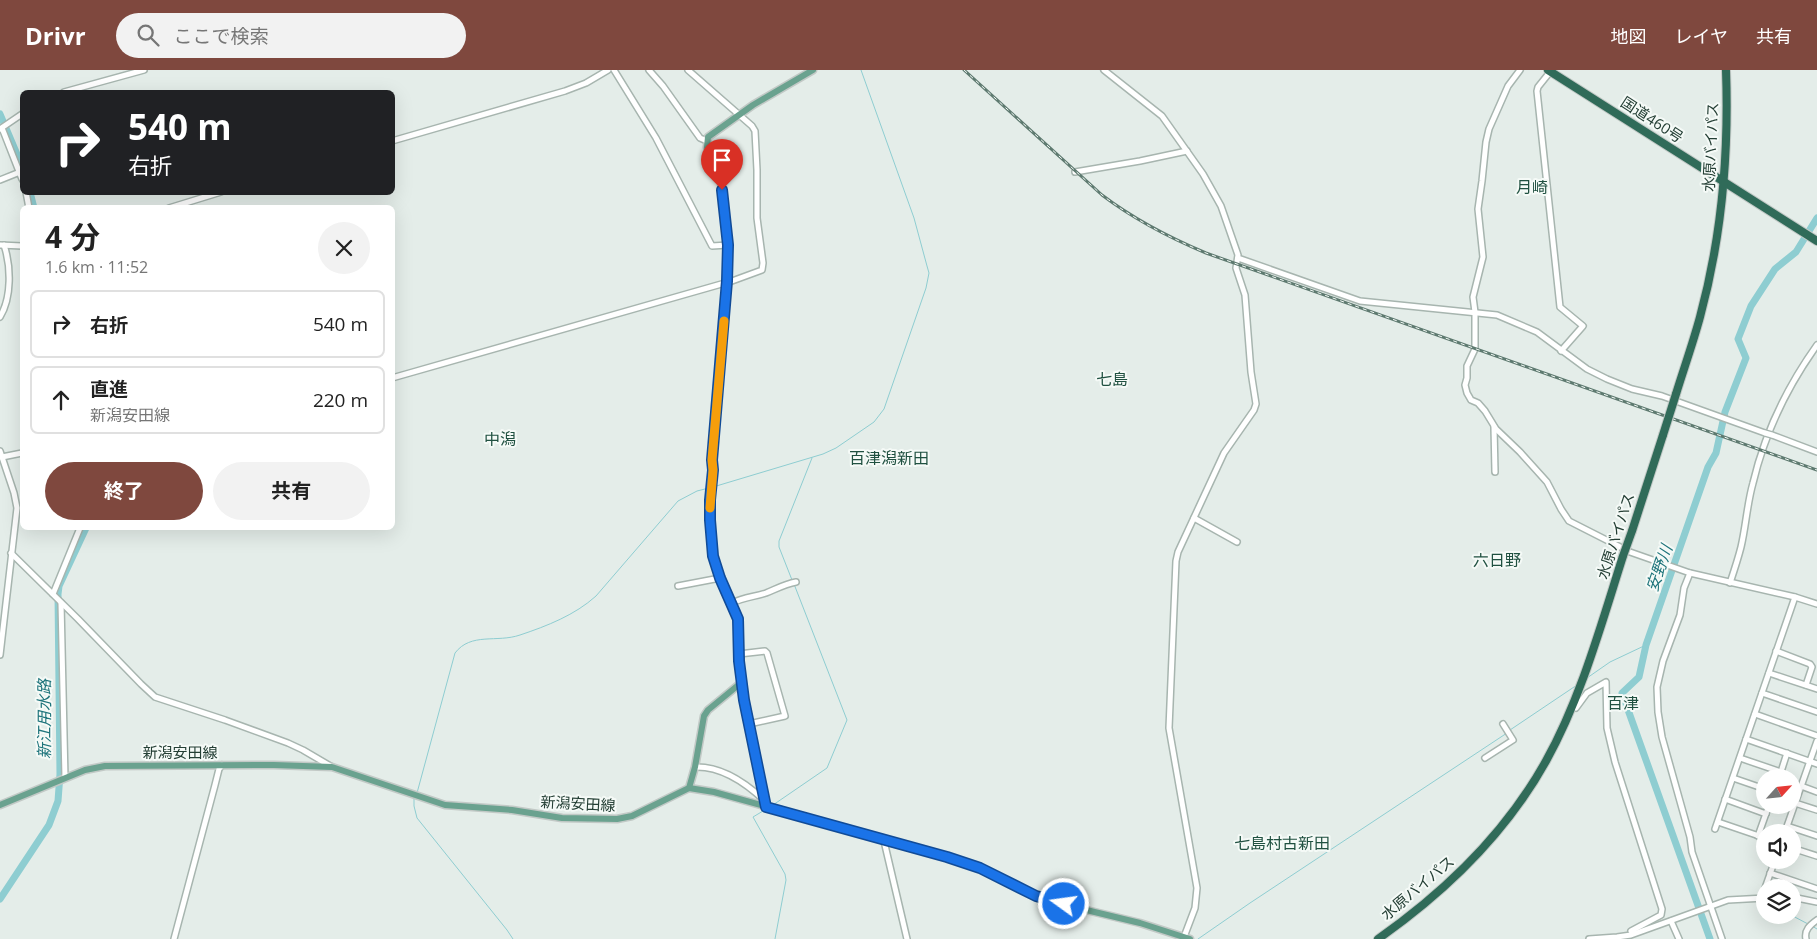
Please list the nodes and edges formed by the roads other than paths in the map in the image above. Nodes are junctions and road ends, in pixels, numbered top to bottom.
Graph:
1 (144, 70) edge
2 (608, 70) edge
3 (614, 70) edge
4 (649, 70) edge
5 (688, 70) edge
6 (812, 70) edge
7 (1104, 70) edge
8 (1520, 70) edge
9 (1726, 70) edge
10 (1549, 71) edge
11 (71, 90) edge
12 (20, 115) edge
13 (740, 115) junction
14 (3, 127) edge
15 (395, 140) edge
16 (707, 141) junction
17 (1187, 151) junction
18 (1726, 159) junction
19 (1704, 170) junction
20 (20, 172) joint
21 (1075, 172) dead end
22 (0, 180) edge
23 (1724, 182) junction
24 (211, 195) edge
25 (1744, 196) junction
26 (179, 205) edge
27 (1721, 212) junction
28 (1817, 242) edge
29 (2, 245) edge
30 (728, 245) junction
31 (20, 246) edge
32 (1238, 258) junction
33 (727, 281) junction
34 (1475, 312) junction
35 (0, 317) edge
36 (1817, 345) edge
37 (1561, 351) junction
38 (395, 377) edge
39 (1494, 427) junction
40 (1817, 452) edge
41 (20, 453) edge
42 (1, 454) edge
43 (1495, 472) dead end
44 (1194, 518) junction
45 (20, 522) edge
46 (14, 526) junction
47 (79, 530) edge
48 (1237, 542) dead end
49 (11, 553) junction
50 (1688, 572) junction
51 (720, 578) junction
52 (794, 582) dead end
53 (1730, 583) junction
54 (678, 586) dead end
55 (54, 595) junction
56 (1795, 597) junction
57 (60, 602) junction
58 (732, 603) junction
59 (1817, 604) edge
60 (1776, 651) junction
61 (739, 654) junction
62 (0, 655) edge
63 (1769, 673) junction
64 (742, 682) junction
65 (1806, 685) junction
66 (1817, 689) edge
67 (1762, 693) junction
68 (1576, 708) dead end
69 (1817, 712) edge
70 (1755, 714) junction
71 (749, 724) junction
72 (1503, 724) dead end
73 (1817, 736) edge
74 (1746, 739) junction
75 (1817, 741) edge
76 (1787, 753) junction
77 (1485, 758) dead end
78 (1740, 758) junction
79 (1810, 761) junction
80 (1817, 764) edge
81 (222, 765) junction
82 (332, 767) junction
83 (695, 768) junction
84 (1766, 769) edge
85 (1782, 769) edge
86 (65, 778) junction
87 (1733, 778) junction
88 (1756, 786) edge
89 (1801, 786) joint
90 (689, 788) junction
91 (1817, 792) edge
92 (1725, 800) junction
93 (766, 804) junction
94 (0, 805) edge
95 (1801, 805) edge
96 (1817, 810) edge
97 (1756, 811) edge
98 (1766, 814) edge
99 (1718, 822) junction
100 (1762, 824) edge
101 (1715, 829) dead end
102 (1801, 831) edge
103 (1756, 835) edge
104 (1817, 836) edge
105 (884, 841) junction
106 (1801, 851) edge
107 (1817, 856) edge
108 (1772, 869) edge
109 (1770, 873) junction
110 (1769, 879) edge
111 (1817, 889) edge
112 (1756, 898) edge
113 (1801, 899) edge
114 (1817, 902) edge
115 (1708, 907) junction
116 (1673, 920) junction
117 (1817, 920) edge
118 (1630, 931) dead end
119 (1188, 938) edge
120 (174, 939) edge
121 (907, 939) edge
122 (1378, 939) edge
123 (1589, 939) edge
124 (1679, 939) edge
125 (1722, 939) edge
126 (1806, 939) edge

1 - 11 street
2 - 15 street
3 - 30 street
4 - 16 street
5 - 13 street
6 - 13 main road
7 - 17 street
8 - 34 street
9 - 18 highway, 水原バイパス
10 - 19 highway, 国道460号
10 - 37 street
12 - 14 street
13 - 16 main road
13 - 33 street
14 - 20 street
16 - 30 main road
17 - 21 street
17 - 32 street
18 - 19 highway
18 - 23 highway, 水原バイパス
19 - 23 highway, 国道460号
20 - 22 street
23 - 25 highway, 国道460号
23 - 27 highway, 水原バイパス
24 - 26 street
25 - 27 highway
25 - 28 highway, 国道460号
27 - 122 highway, 水原バイパス, bridge
29 - 31 street
29 - 35 street
30 - 33 main road
32 - 34 street
32 - 44 street
33 - 38 street
33 - 51 main road
34 - 37 street
34 - 39 street
36 - 53 street
37 - 40 street, bridge
39 - 43 street
39 - 50 street
41 - 42 street
42 - 46 street
44 - 48 street
44 - 119 street
45 - 46 street
46 - 49 street
47 - 55 street
49 - 55 street
49 - 62 street
50 - 53 street
50 - 115 street
51 - 54 street
51 - 58 main road
52 - 58 street
53 - 56 street
55 - 57 street
56 - 59 street
56 - 60 street
57 - 82 street
57 - 86 street
58 - 61 main road
60 - 63 street
60 - 65 street
61 - 64 main road
61 - 71 street
63 - 65 street
63 - 67 street
64 - 71 street
64 - 83 main road
65 - 66 street
67 - 69 street
67 - 70 street
68 - 118 street
70 - 73 street
70 - 74 street
71 - 93 street
72 - 77 street
74 - 76 street
74 - 78 street
75 - 79 street
76 - 79 street
76 - 85 street
78 - 84 street
78 - 87 street
79 - 80 street
79 - 89 street
81 - 82 main road, 新潟安田線
81 - 86 main road, 新潟安田線
81 - 120 street
82 - 90 main road, 新潟安田線
83 - 90 main road
83 - 93 street
86 - 94 main road, 新潟安田線
87 - 88 street
87 - 92 street
89 - 91 street
90 - 93 main road
92 - 97 street
92 - 99 street
93 - 105 main road
95 - 96 street
98 - 100 street
99 - 101 street
99 - 103 street
102 - 104 street
105 - 119 main road
105 - 121 street
106 - 107 street
108 - 109 street
109 - 110 street
109 - 111 street
112 - 115 street
113 - 114 street
115 - 116 street
115 - 125 street
116 - 123 street
116 - 124 street
117 - 126 street

